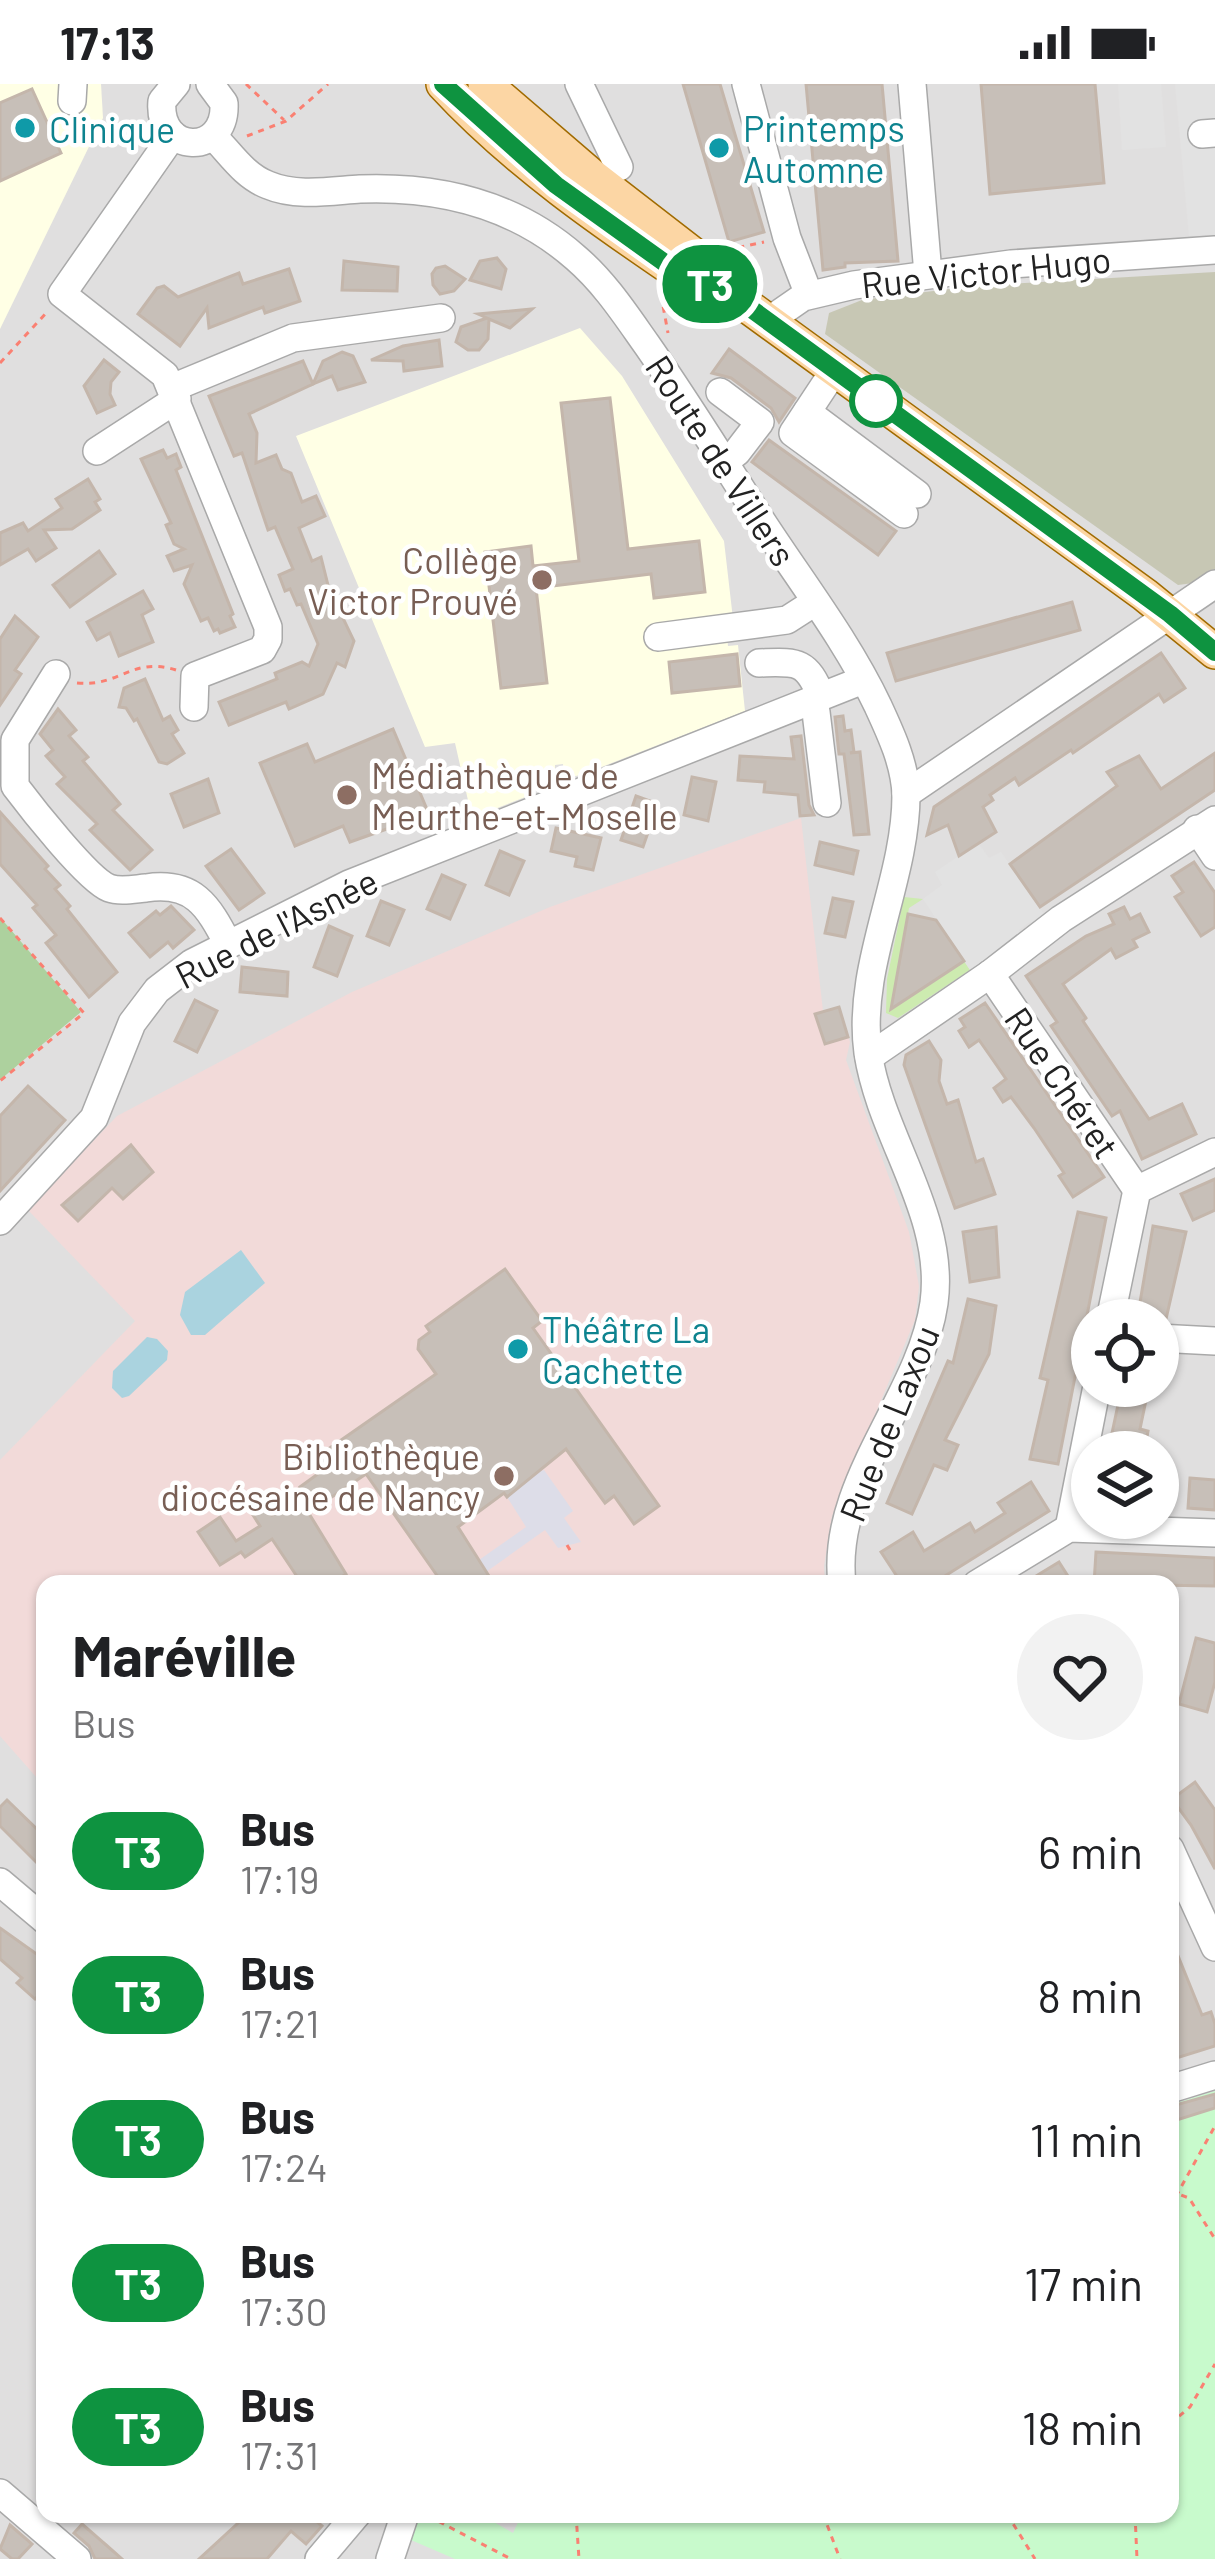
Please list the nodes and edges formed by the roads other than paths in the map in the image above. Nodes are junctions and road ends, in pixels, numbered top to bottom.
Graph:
1 (174, 84) edge
2 (443, 84) edge
3 (485, 84) edge
4 (579, 84) edge
5 (746, 84) edge
6 (912, 84) edge
7 (229, 89) edge
8 (173, 135) junction
9 (212, 136) junction
10 (619, 167) dead end
11 (1215, 250) edge
12 (928, 274) junction
13 (717, 284) junction
14 (808, 295) junction
15 (441, 318) dead end
16 (767, 322) junction
17 (834, 371) junction
18 (720, 392) dead end
19 (174, 393) junction
20 (98, 451) dead end
21 (724, 462) junction
22 (911, 504) dead end
23 (1215, 584) edge
24 (815, 602) junction
25 (1170, 614) junction
26 (658, 637) dead end
27 (1215, 652) edge
28 (759, 663) dead end
29 (56, 674) road end
30 (863, 680) junction
31 (816, 699) junction
32 (194, 707) dead end
33 (906, 794) junction
34 (827, 803) dead end
35 (1206, 825) edge
36 (1215, 856) edge
37 (229, 944) junction
38 (990, 974) junction
39 (869, 1057) junction
40 (1215, 1152) edge
41 (1137, 1190) junction
42 (0, 1221) edge
43 (1115, 1299) edge
44 (1179, 1339) edge
45 (1215, 1341) edge
46 (1093, 1407) edge
47 (1070, 1528) junction
48 (1215, 1533) edge
49 (842, 1575) edge
50 (992, 1575) edge
51 (1179, 1869) edge
52 (0, 1882) edge
53 (36, 1912) edge
54 (1215, 1947) edge
55 (1215, 2075) edge
56 (1179, 2086) edge
57 (0, 2493) edge
58 (349, 2523) edge
59 (402, 2523) edge
60 (77, 2559) edge
61 (319, 2559) edge
62 (390, 2559) edge

1 - 8 street
2 - 13 main road
3 - 13 main road
4 - 10 street
5 - 14 street
6 - 12 street
7 - 9 street
8 - 9 street
8 - 19 street
9 - 21 street, Route de Villers
11 - 12 street, Rue Victor Hugo
12 - 14 street, Rue Victor Hugo
13 - 16 main road
14 - 16 street, Rue Victor Hugo
15 - 19 street
16 - 17 main road
17 - 22 street
17 - 25 main road
18 - 21 street
19 - 20 street
19 - 32 street
21 - 24 street, Route de Villers
23 - 25 street
24 - 26 street
24 - 30 street, Route de Villers
25 - 27 main road
25 - 33 street
28 - 31 street
29 - 37 street
30 - 31 street, Rue de l'Asnée
30 - 33 street, Route de Villers
31 - 34 street
31 - 37 street, Rue de l'Asnée
33 - 39 street, Route de Villers
35 - 36 street
35 - 38 street
37 - 42 street, Rue de l'Asnée
38 - 39 street
38 - 41 street, Rue Chéret
39 - 49 street, Rue de Laxou
40 - 41 street
41 - 43 street
44 - 45 street
46 - 47 street
47 - 48 street
47 - 50 street
51 - 54 street
52 - 53 street
55 - 56 street
57 - 60 street
58 - 61 street
59 - 62 street

